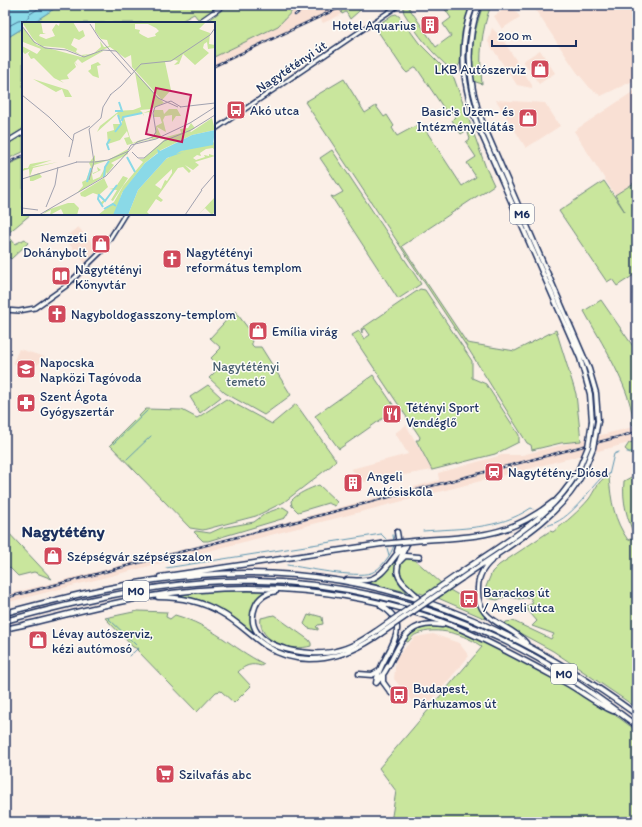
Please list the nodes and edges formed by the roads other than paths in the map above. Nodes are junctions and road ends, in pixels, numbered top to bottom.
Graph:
1 (224, 5) edge
2 (399, 5) edge
3 (473, 5) edge
4 (480, 5) edge
5 (199, 22) edge
6 (215, 129) edge
7 (22, 133) edge
8 (5, 143) edge
9 (124, 215) edge
10 (5, 310) edge
11 (566, 491) junction
12 (397, 532) dead end
13 (509, 544) junction
14 (396, 555) junction
15 (418, 557) dead end
16 (397, 565) junction
17 (339, 580) junction
18 (145, 581) junction
19 (284, 590) junction
20 (132, 599) junction
21 (419, 599) junction
22 (359, 600) junction
23 (5, 613) edge
24 (5, 621) edge
25 (456, 628) junction
26 (5, 629) edge
27 (510, 633) junction
28 (382, 670) junction
29 (358, 674) dead end
30 (391, 693) dead end
31 (619, 713) junction
32 (637, 715) edge
33 (637, 726) edge

1 - 5 main road
2 - 6 main road, Nagytétényi út
3 - 11 highway, M6, bridge
4 - 13 highway, M6, bridge
7 - 8 main road
9 - 10 main road
11 - 18 highway, bridge
11 - 19 highway, bridge
12 - 14 highway
13 - 20 highway, bridge
13 - 27 highway
14 - 16 highway
14 - 17 highway
15 - 16 highway
16 - 21 highway
17 - 18 highway, M0
17 - 21 highway, M0
18 - 23 highway, M0
19 - 20 highway
19 - 22 highway
20 - 26 highway
21 - 27 highway, M0
22 - 25 highway
22 - 28 highway
24 - 31 highway, M0
25 - 28 highway
25 - 31 highway
27 - 32 highway, M0
28 - 29 highway
28 - 30 highway
31 - 33 highway, M0

